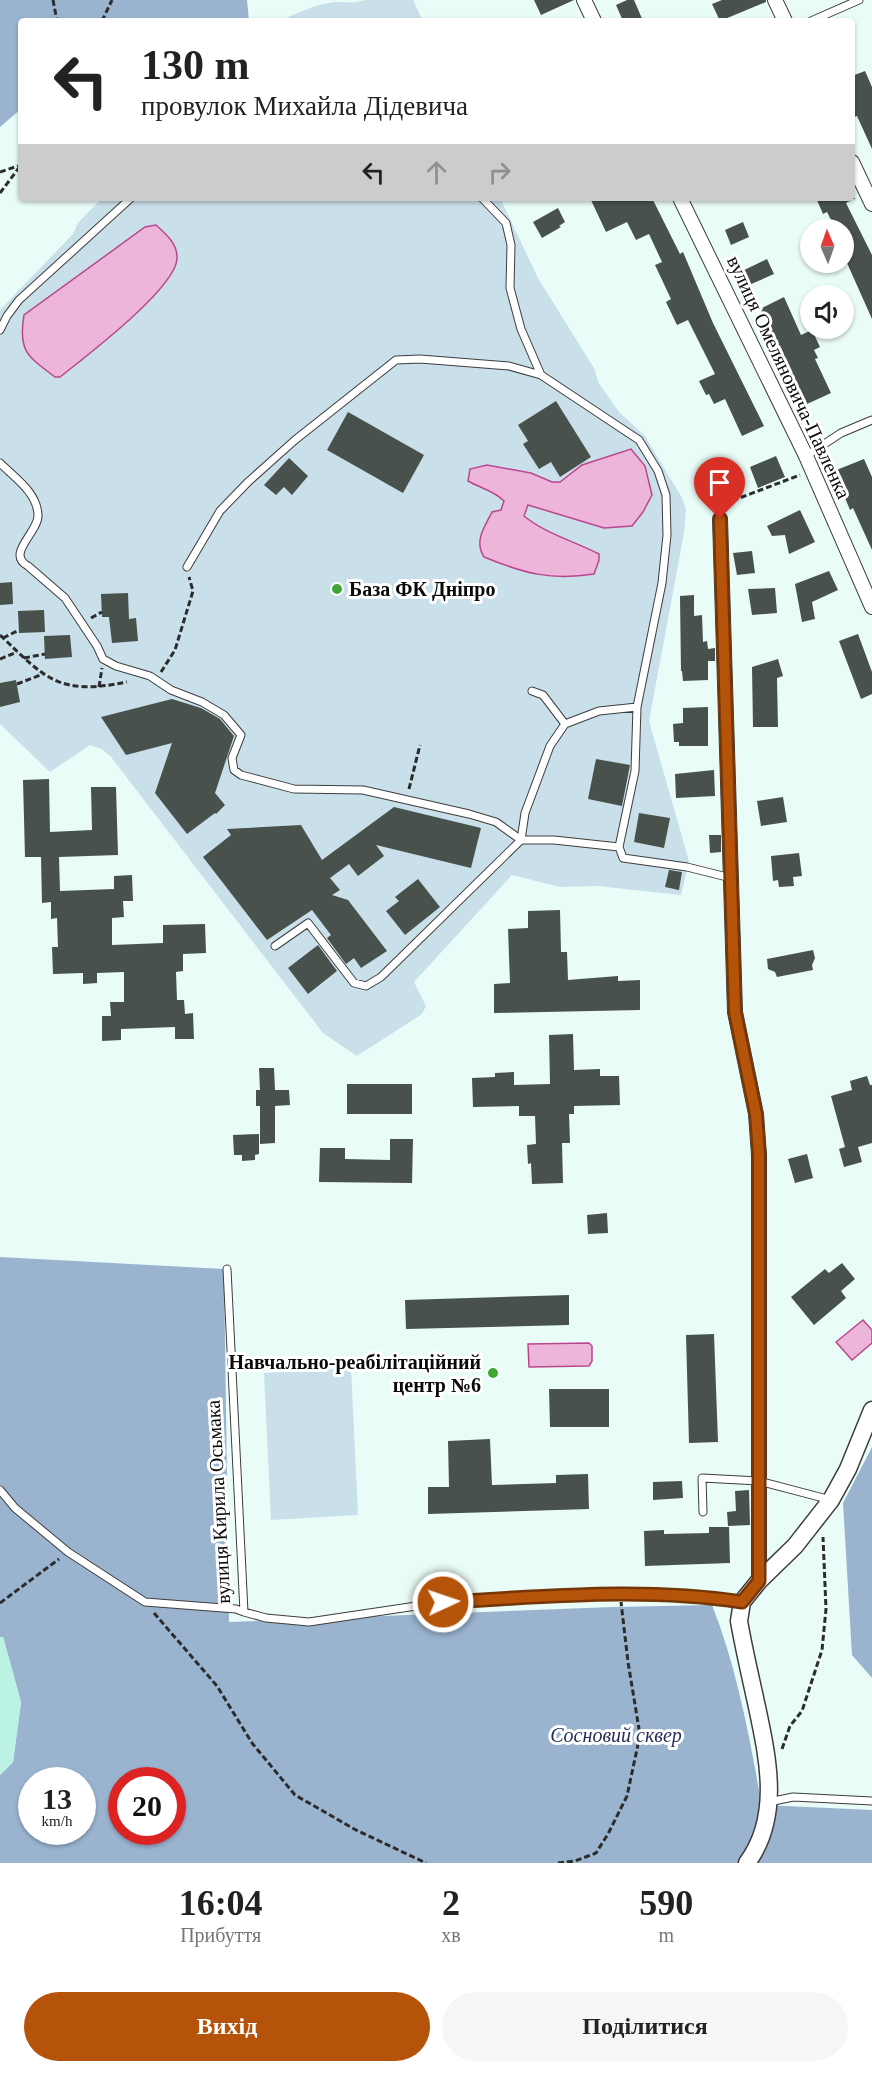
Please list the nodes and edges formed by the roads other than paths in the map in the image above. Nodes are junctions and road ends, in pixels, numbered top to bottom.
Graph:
1 (584, 0) edge
2 (775, 0) edge
3 (859, 0) edge
4 (593, 18) edge
5 (784, 18) edge
6 (818, 18) edge
7 (855, 168) edge
8 (128, 201) edge
9 (485, 201) edge
10 (681, 201) edge
11 (872, 204) edge
12 (0, 330) edge
13 (541, 375) junction
14 (872, 420) edge
15 (806, 456) junction
16 (0, 463) edge
17 (720, 519) road end
18 (187, 567) dead end
19 (872, 607) edge
20 (532, 691) dead end
21 (637, 707) junction
22 (565, 724) junction
23 (520, 840) junction
24 (619, 847) junction
25 (732, 879) junction
26 (275, 946) dead end
27 (227, 1269) dead end
28 (872, 1410) edge
29 (759, 1481) junction
30 (0, 1490) edge
31 (826, 1506) junction
32 (703, 1512) dead end
33 (759, 1581) junction
34 (742, 1602) junction
35 (244, 1612) junction
36 (872, 1801) edge
37 (769, 1802) junction
38 (747, 1863) edge

1 - 4 street
2 - 5 street
3 - 6 lane
7 - 11 street
8 - 12 lane
9 - 13 lane
10 - 15 street, вулиця Омеляновича-Павленка
13 - 18 lane
13 - 21 lane
14 - 15 lane
15 - 19 street, вулиця Омеляновича-Павленка
16 - 23 lane
17 - 25 street
20 - 22 lane
21 - 22 lane
21 - 24 lane
22 - 23 lane
23 - 24 lane
23 - 26 lane
24 - 25 lane
25 - 29 street
27 - 35 lane, вулиця Кирила Осьмака
28 - 31 street
29 - 31 lane
29 - 32 lane
29 - 33 street
30 - 35 lane
31 - 33 street
33 - 34 street
34 - 35 lane, вулиця Кирила Осьмака
34 - 37 street
36 - 37 lane
37 - 38 street

